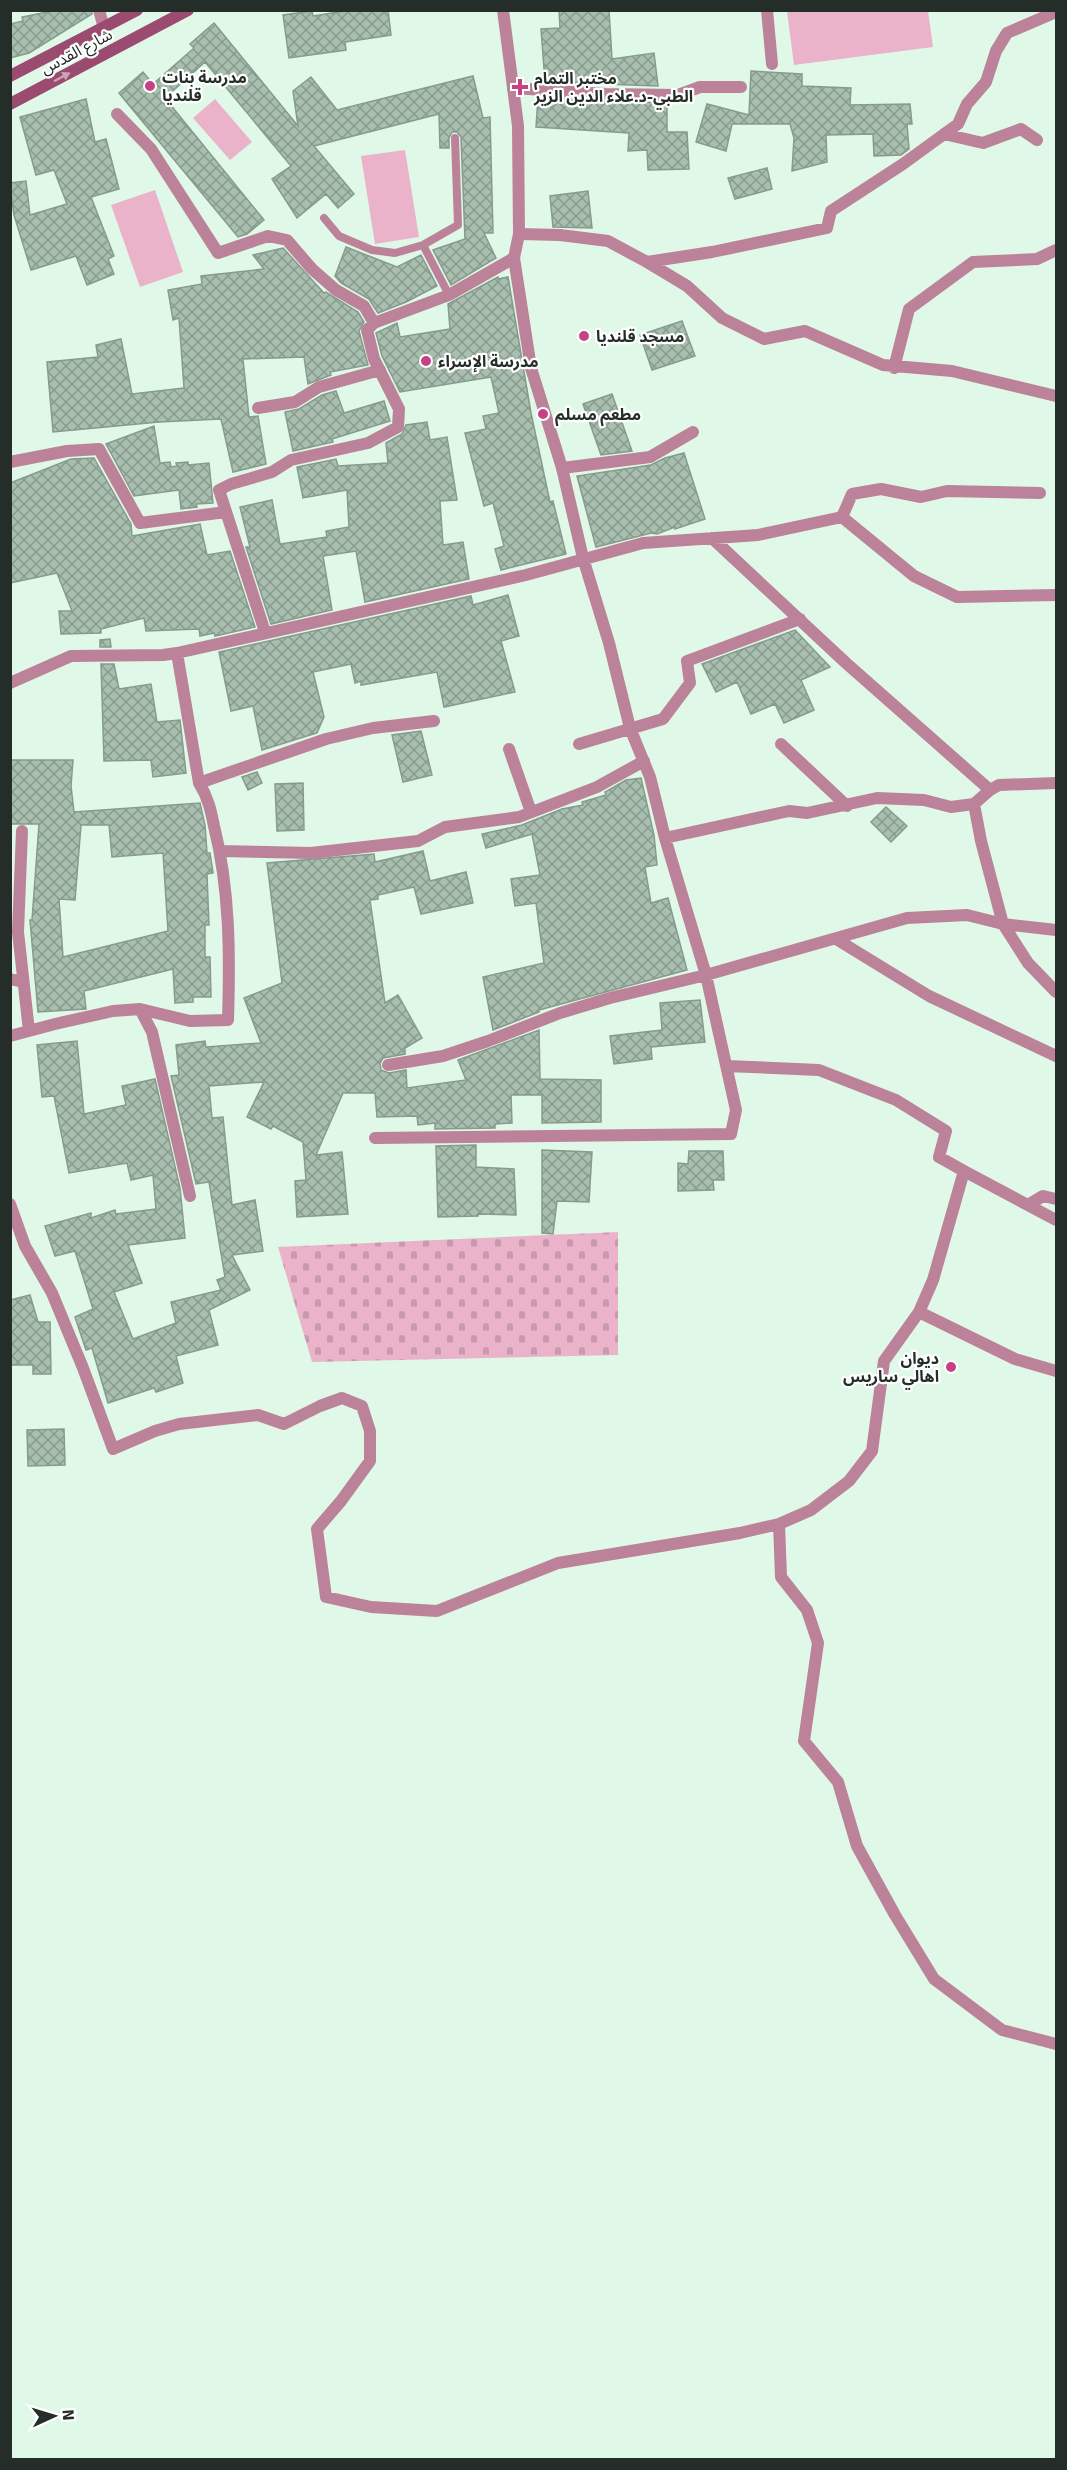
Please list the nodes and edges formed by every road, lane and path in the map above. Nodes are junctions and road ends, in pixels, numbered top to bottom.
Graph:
1 (99, 10) edge
2 (137, 10) edge
3 (188, 10) edge
4 (503, 10) edge
5 (767, 10) edge
6 (1056, 12) edge
7 (104, 28) junction
8 (772, 64) dead end
9 (10, 76) edge
10 (741, 87) dead end
11 (513, 88) junction
12 (10, 104) edge
13 (117, 114) dead end
14 (944, 135) junction
15 (454, 138) dead end
16 (1037, 140) dead end
17 (324, 218) dead end
18 (519, 234) junction
19 (423, 245) junction
20 (1056, 250) edge
21 (514, 258) junction
22 (647, 262) junction
23 (449, 295) junction
24 (374, 322) junction
25 (894, 368) junction
26 (380, 370) junction
27 (1056, 396) edge
28 (258, 408) dead end
29 (693, 432) dead end
30 (10, 462) edge
31 (562, 468) junction
32 (1040, 493) dead end
33 (226, 512) junction
34 (842, 518) junction
35 (712, 538) junction
36 (583, 558) junction
37 (1056, 595) edge
38 (800, 619) junction
39 (265, 632) junction
40 (177, 653) junction
41 (10, 683) edge
42 (434, 721) dead end
43 (630, 728) junction
44 (579, 744) dead end
45 (781, 744) dead end
46 (509, 749) dead end
47 (644, 761) junction
48 (199, 783) junction
49 (1056, 783) edge
50 (990, 790) junction
51 (974, 804) junction
52 (847, 806) junction
53 (531, 812) junction
54 (22, 831) dead end
55 (665, 838) junction
56 (220, 851) junction
57 (1003, 924) junction
58 (1056, 930) edge
59 (836, 939) junction
60 (706, 975) junction
61 (10, 980) edge
62 (23, 982) junction
63 (1056, 992) edge
64 (140, 1009) junction
65 (29, 1031) junction
66 (10, 1036) edge
67 (1056, 1053) edge
68 (388, 1065) dead end
69 (727, 1066) junction
70 (375, 1138) dead end
71 (964, 1171) junction
72 (190, 1196) dead end
73 (1056, 1199) edge
74 (10, 1204) edge
75 (1028, 1205) junction
76 (1056, 1220) edge
77 (920, 1312) junction
78 (1056, 1371) edge
79 (779, 1524) junction
80 (1056, 2044) edge

1 - 7 street
2 - 7 main road, شارع القدس
12 -> 3 main road, شارع القدس
4 - 11 street
5 - 8 street
6 - 14 street
7 - 9 main road, شارع القدس
10 - 11 street
11 - 18 street
13 - 24 street
14 - 16 street
14 - 22 street
15 - 19 lane
17 - 19 lane
18 - 21 street
18 - 22 street
19 - 23 lane
20 - 25 street
21 - 23 street
21 - 31 street
22 - 25 street
23 - 24 street
24 - 26 street
25 - 27 street
26 - 28 street
26 - 33 street
29 - 31 street
30 - 33 street
31 - 36 street
32 - 34 street
33 - 39 street
34 - 35 street
34 - 37 street
35 - 36 street
35 - 38 street
36 - 39 street
36 - 43 street
38 - 43 street
38 - 50 street
39 - 40 street
40 - 41 street
40 - 48 street
42 - 48 street
43 - 44 street
43 - 47 street
45 - 52 street
46 - 53 street
47 - 53 street
47 - 55 street
48 - 56 street
49 - 50 street
50 - 51 street
51 - 52 street
51 - 57 street
52 - 55 street
53 - 56 street
54 - 62 street
55 - 60 street
56 - 64 street
57 - 58 street
57 - 59 street
57 - 63 street
59 - 60 street
59 - 67 street
60 - 68 street
60 - 69 street
61 - 62 street
62 - 65 street
64 - 65 street
64 - 72 street
65 - 66 street
69 - 70 street
69 - 71 street
71 - 75 street
71 - 77 street
73 - 75 street
74 - 79 street
75 - 76 street
77 - 78 street
77 - 79 street
79 - 80 street

